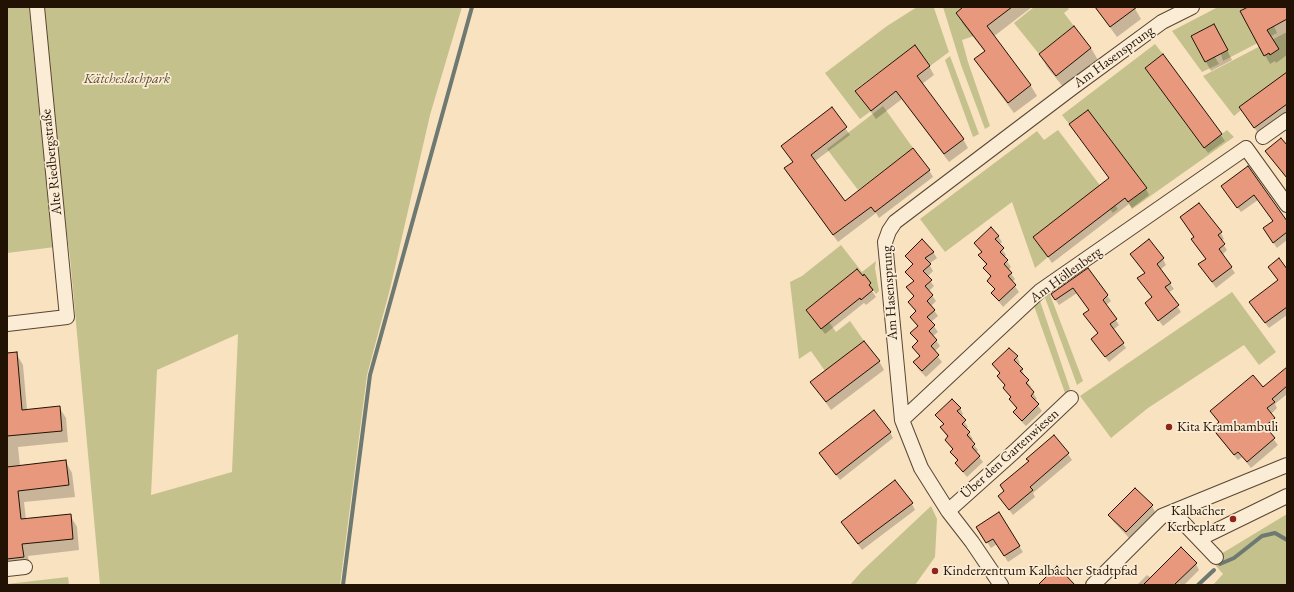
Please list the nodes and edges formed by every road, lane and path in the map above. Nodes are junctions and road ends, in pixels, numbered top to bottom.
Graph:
1 (37, 7) edge
2 (1192, 7) edge
3 (1287, 120) edge
4 (1263, 137) dead end
5 (1287, 205) edge
6 (7, 324) edge
7 (1071, 398) dead end
8 (902, 420) junction
9 (1287, 465) edge
10 (1287, 496) edge
11 (948, 511) junction
12 (1173, 512) junction
13 (1199, 539) junction
14 (1216, 557) dead end
15 (25, 567) dead end
16 (7, 569) edge
17 (1001, 585) edge
18 (1093, 585) edge

1 - 6 street, Alte Riedbergstraße
2 - 8 street, Am Hasensprung
3 - 4 street
5 - 8 street, Am Höllenberg
7 - 11 street, Über den Gartenwiesen
8 - 11 street, Am Hasensprung
9 - 12 street
10 - 13 street
11 - 17 street, Am Hasensprung
12 - 13 street
12 - 18 street
13 - 14 street
15 - 16 street

